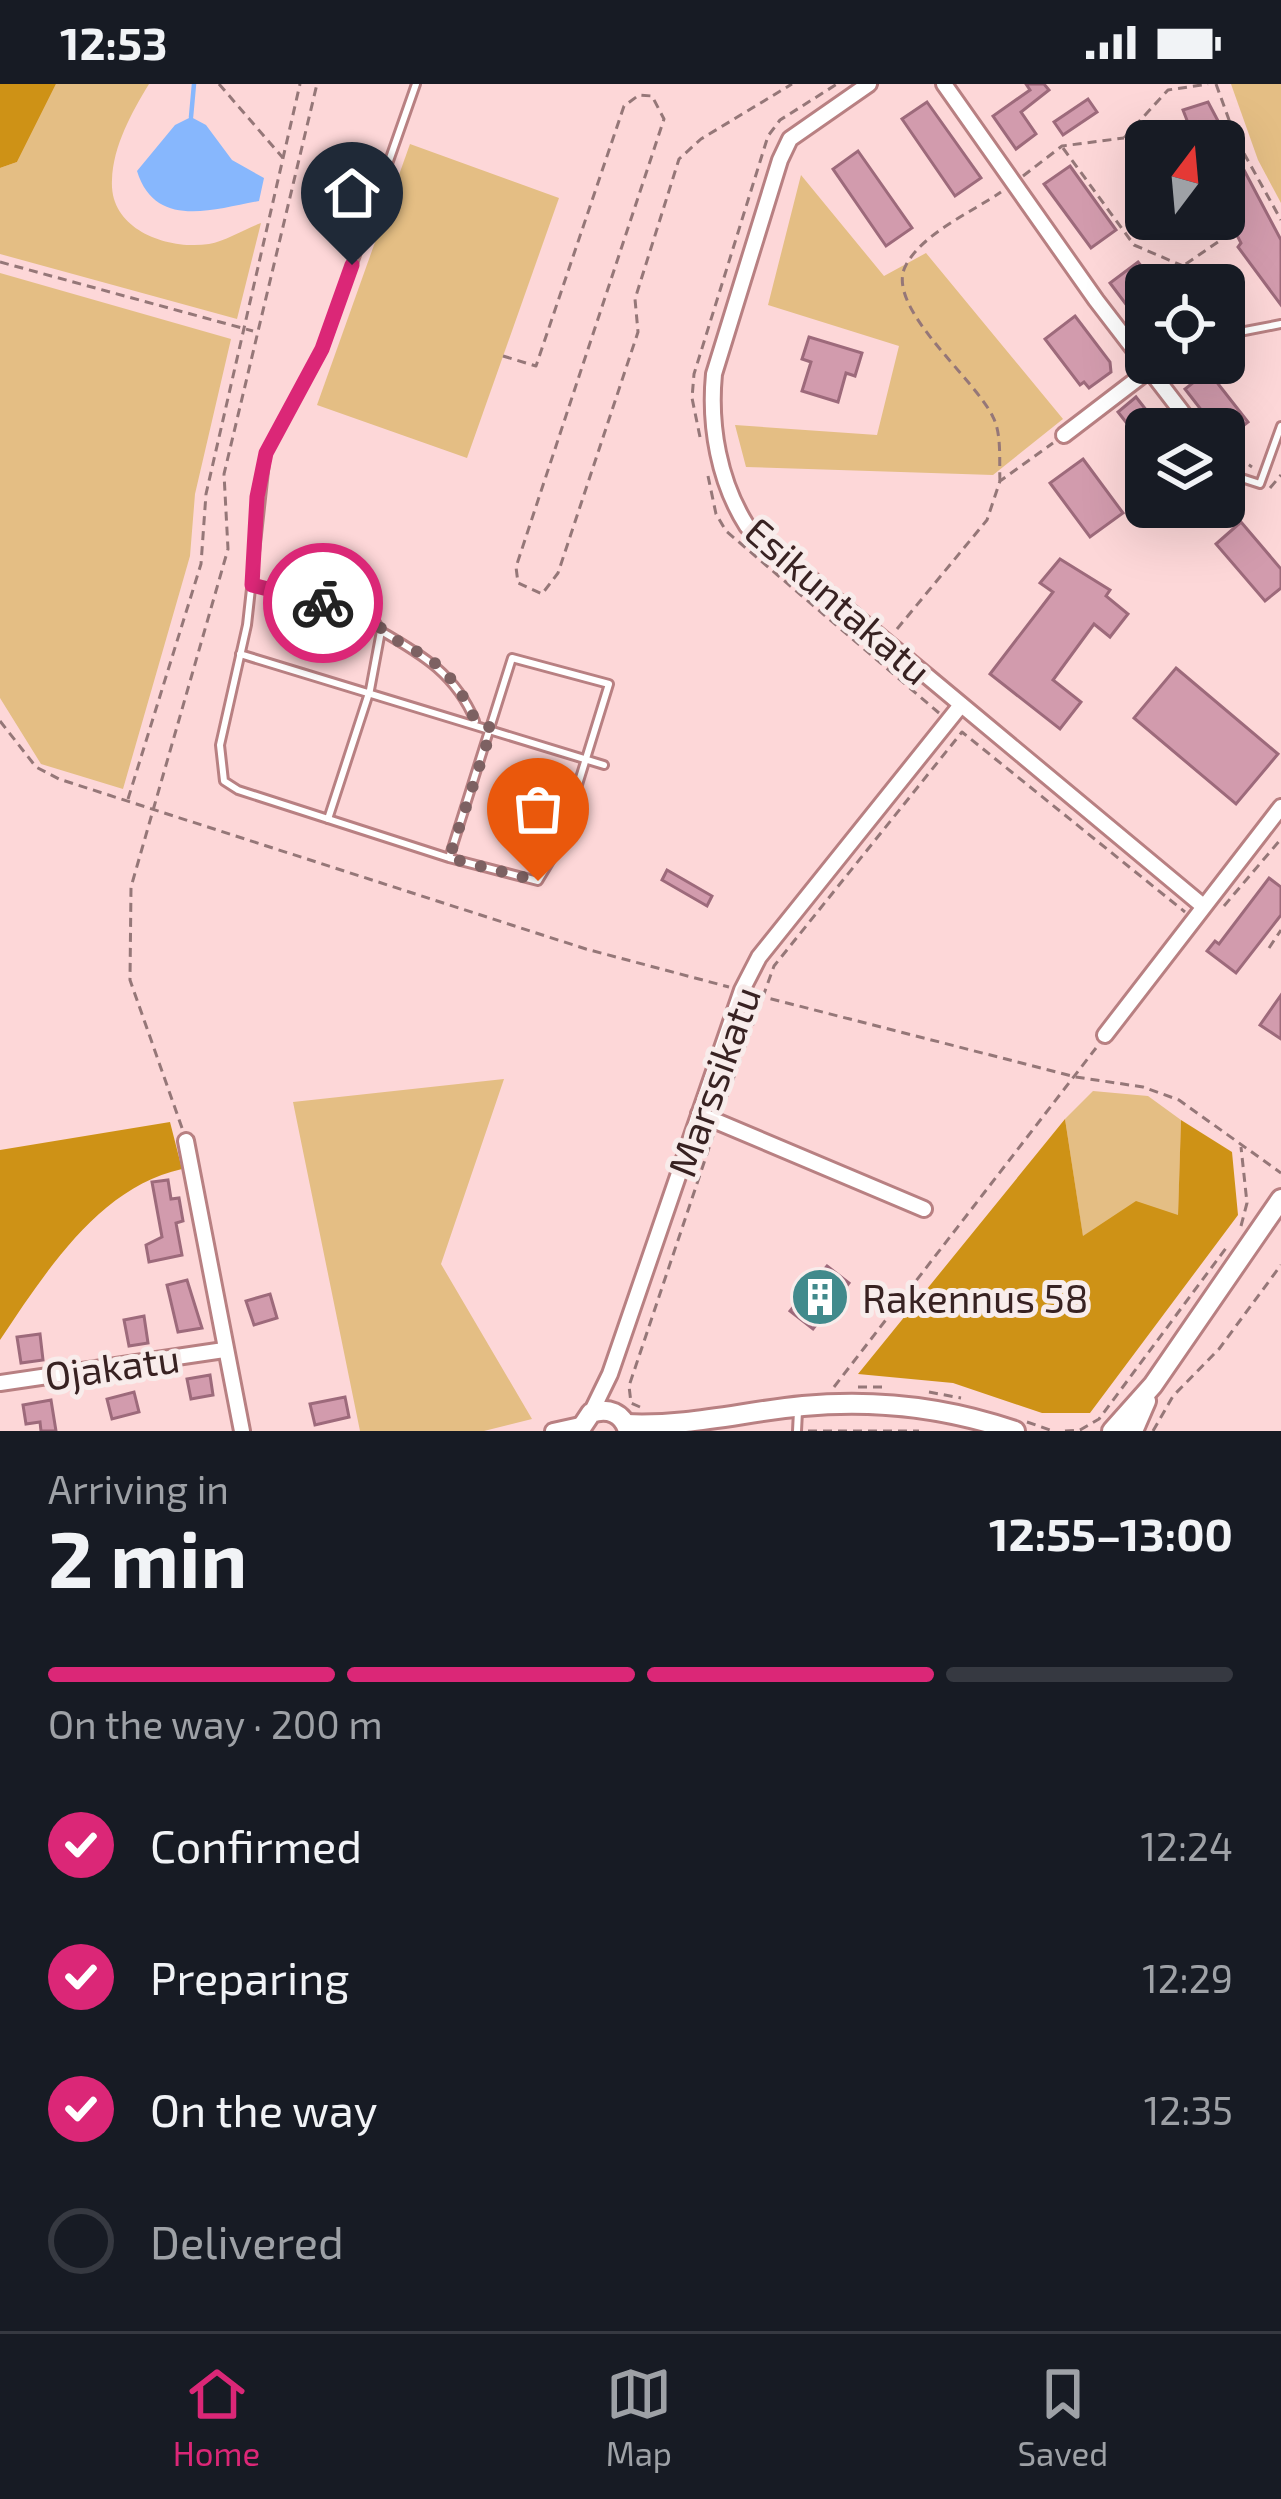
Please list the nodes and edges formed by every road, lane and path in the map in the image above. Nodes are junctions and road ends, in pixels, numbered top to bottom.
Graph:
1 (219, 84) edge
2 (300, 84) edge
3 (317, 84) edge
4 (416, 84) edge
5 (792, 84) edge
6 (836, 84) edge
7 (869, 84) edge
8 (944, 84) edge
9 (1208, 84) edge
10 (1216, 84) edge
11 (1124, 138) joint
12 (1062, 146) junction
13 (284, 158) junction
14 (1016, 182) junction
15 (1281, 220) edge
16 (1221, 240) edge
17 (0, 262) edge
18 (1179, 264) edge
19 (1187, 264) edge
20 (1281, 324) edge
21 (245, 329) junction
22 (1125, 329) edge
23 (1245, 331) edge
24 (255, 332) junction
25 (503, 356) dead end
26 (1133, 384) edge
27 (1281, 426) edge
28 (1064, 435) joint
29 (702, 445) dead end
30 (1245, 466) edge
31 (706, 468) dead end
32 (1281, 475) edge
33 (1245, 477) edge
34 (1262, 480) junction
35 (1000, 481) junction
36 (1271, 490) junction
37 (1281, 497) edge
38 (252, 585) junction
39 (381, 631) junction
40 (884, 643) junction
41 (240, 654) junction
42 (872, 658) junction
43 (370, 690) junction
44 (961, 705) junction
45 (0, 721) edge
46 (949, 721) junction
47 (476, 722) junction
48 (492, 728) junction
49 (962, 732) junction
50 (584, 758) junction
51 (604, 765) dead end
52 (127, 800) junction
53 (1281, 807) edge
54 (152, 809) junction
55 (328, 819) junction
56 (449, 858) junction
57 (1203, 906) junction
58 (1193, 919) junction
59 (1281, 930) edge
60 (1269, 948) dead end
61 (742, 991) junction
62 (760, 996) junction
63 (1105, 1035) joint
64 (1076, 1078) junction
65 (699, 1114) junction
66 (718, 1121) junction
67 (186, 1141) joint
68 (1241, 1145) junction
69 (1281, 1173) edge
70 (1281, 1199) edge
71 (924, 1209) dead end
72 (1240, 1228) dead end
73 (1231, 1241) dead end
74 (1281, 1265) edge
75 (224, 1350) junction
76 (610, 1374) junction
77 (0, 1383) edge
78 (1153, 1385) junction
79 (628, 1386) dead end
80 (833, 1388) dead end
81 (799, 1406) junction
82 (623, 1422) edge
83 (583, 1423) edge
84 (669, 1429) edge
85 (1007, 1429) edge
86 (242, 1431) edge
87 (554, 1431) edge
88 (796, 1431) edge
89 (808, 1431) edge
90 (919, 1431) edge
91 (1065, 1431) edge
92 (1112, 1431) edge
93 (1132, 1431) edge
94 (1154, 1431) edge

1 - 13 path
2 - 13 path
3 - 24 path
4 - 38 lane
5 - 25 path
6 - 29 path
7 - 40 street, Esikuntakatu
8 - 14 street
9 - 11 path
10 - 15 path
11 - 12 path
12 - 14 path
12 - 18 path
13 - 21 path
14 - 22 street
14 - 35 path
16 - 19 path
17 - 21 path
20 - 23 lane
21 - 24 path
21 - 52 path
24 - 54 path
26 - 28 street
27 - 34 lane
28 - 35 path
30 - 34 path
31 - 42 path
32 - 36 path
33 - 34 lane
34 - 36 path
35 - 40 path
36 - 37 path
38 - 39 lane
38 - 41 lane
39 - 43 lane
39 - 47 lane
40 - 42 path
40 - 44 street, Esikuntakatu
41 - 43 lane
41 - 55 lane
42 - 46 path
43 - 47 lane
43 - 55 lane
44 - 46 street, Marssikatu
44 - 57 street, Esikuntakatu
45 - 52 path
46 - 49 path
46 - 61 street, Marssikatu
47 - 48 lane
48 - 50 lane
48 - 50 lane
48 - 56 lane
49 - 58 path
49 - 62 path
50 - 51 lane
50 - 56 lane
52 - 54 path
53 - 57 street
54 - 61 path
54 - 67 path
55 - 56 lane
57 - 58 street
58 - 63 street
59 - 60 path
61 - 62 path
61 - 65 street, Marssikatu
62 - 64 path
62 - 66 path
63 - 64 path
64 - 68 path
64 - 80 path
65 - 66 street
65 - 76 street, Marssikatu
66 - 71 street
66 - 79 path
67 - 75 street
68 - 69 path
68 - 72 path
70 - 78 street
73 - 91 path
74 - 94 path
75 - 77 street, Ojakatu
75 - 86 street
76 - 82 street
76 - 83 street, Marssikatu
78 - 92 street
78 - 93 street
81 - 84 street
81 - 85 street
81 - 88 lane
82 - 83 street
82 - 84 street
83 - 87 street
89 - 90 path

